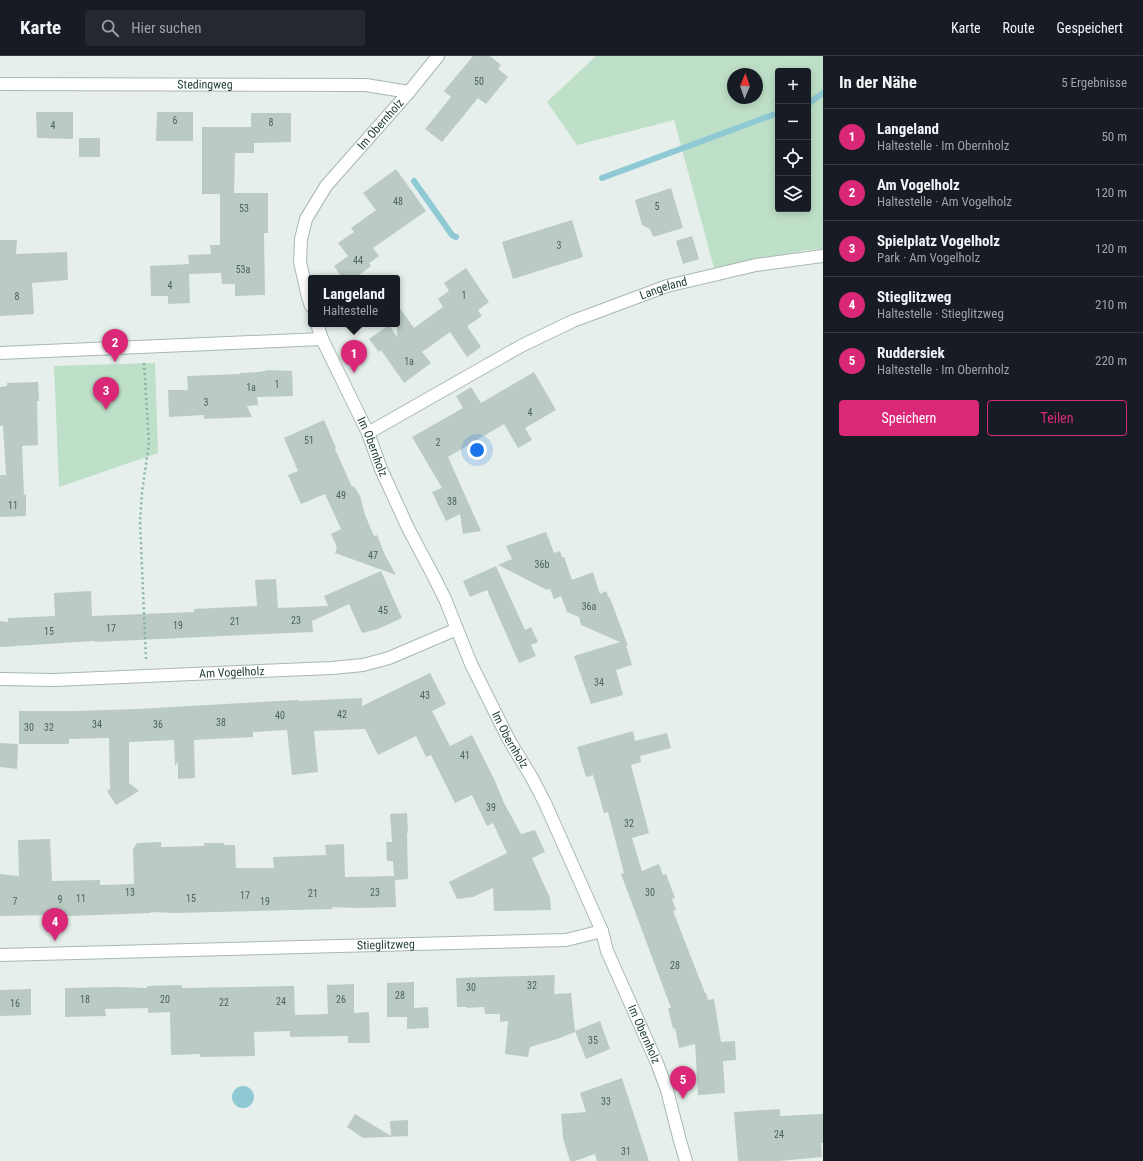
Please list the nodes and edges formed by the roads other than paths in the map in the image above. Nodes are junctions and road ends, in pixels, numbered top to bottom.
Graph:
1 (438, 56) edge
2 (0, 84) edge
3 (409, 92) junction
4 (823, 256) edge
5 (308, 297) edge
6 (318, 327) edge
7 (322, 339) junction
8 (0, 353) edge
9 (368, 433) junction
10 (457, 629) junction
11 (0, 679) edge
12 (602, 931) junction
13 (0, 955) edge
14 (686, 1161) edge

1 - 3 street, Im Obernholz
2 - 3 street, Stedingweg
3 - 5 street, Im Obernholz
4 - 9 street, Langeland
6 - 7 street, Im Obernholz
7 - 8 street
7 - 9 street, Im Obernholz
9 - 10 street, Im Obernholz
10 - 11 street, Am Vogelholz
10 - 12 street, Im Obernholz
12 - 13 street, Stieglitzweg
12 - 14 street, Im Obernholz

